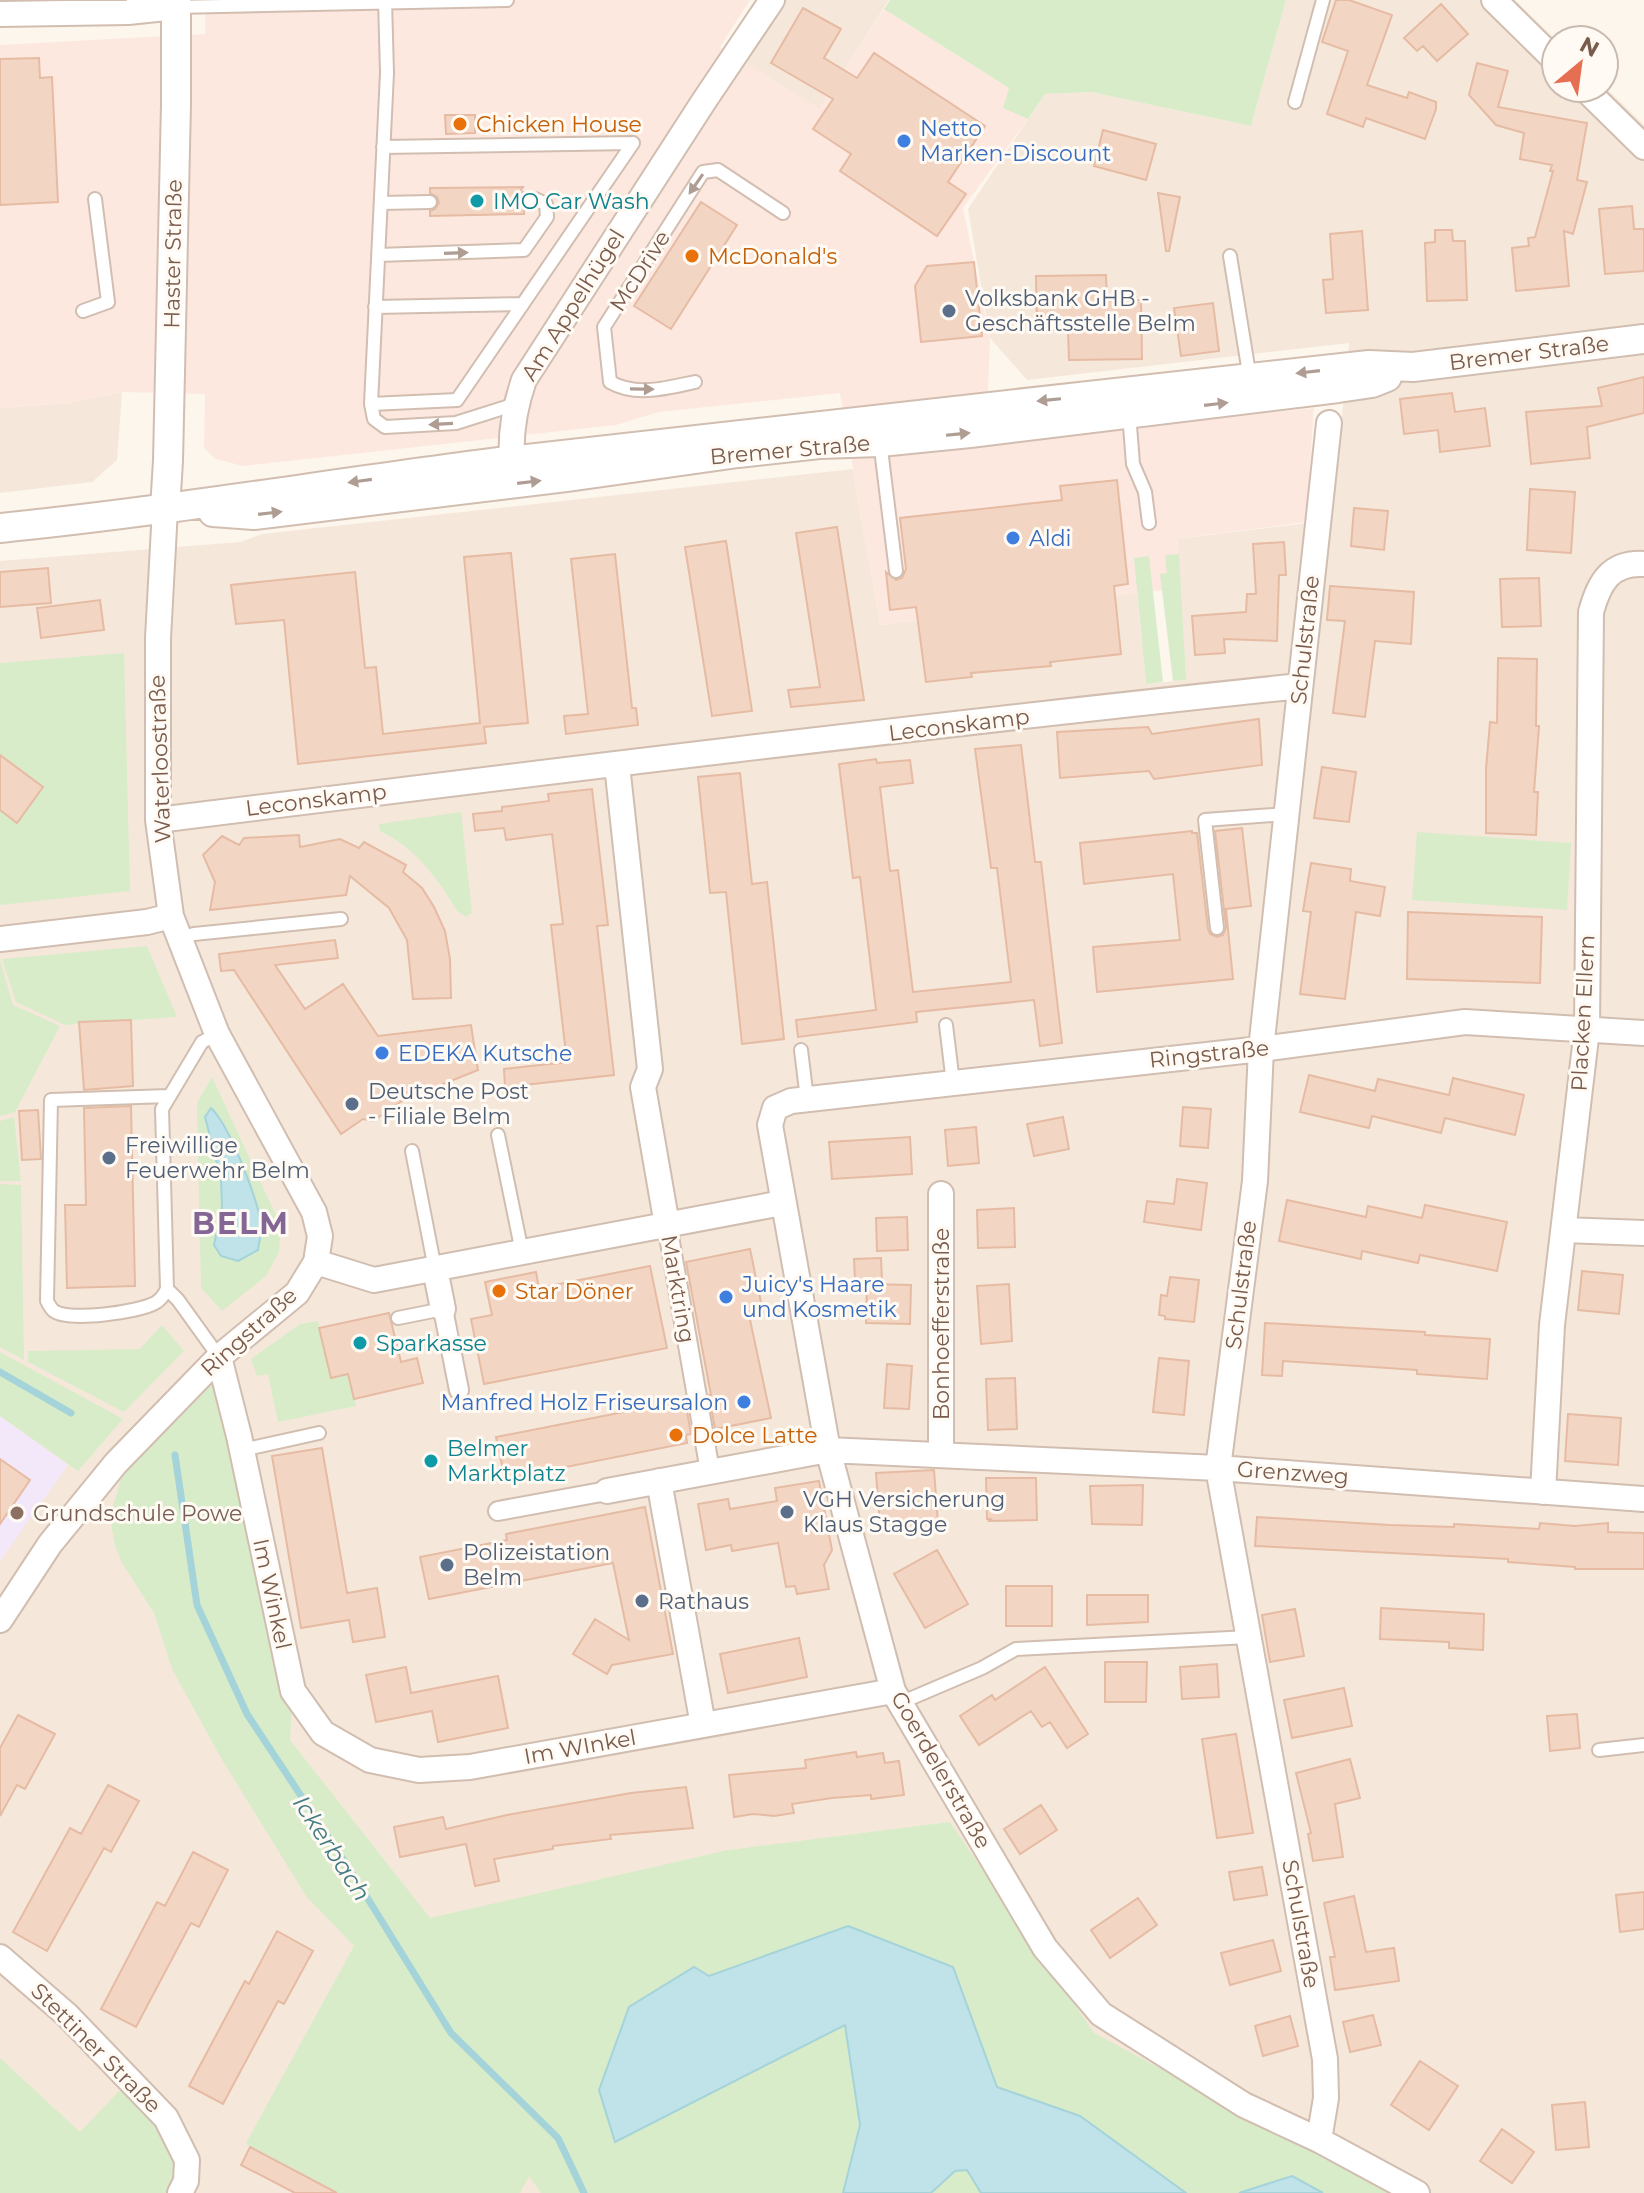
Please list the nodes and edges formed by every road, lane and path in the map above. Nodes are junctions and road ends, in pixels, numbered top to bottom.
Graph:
1 (507, 0) edge
2 (772, 0) edge
3 (1323, 0) edge
4 (1494, 0) edge
5 (385, 1) edge
6 (176, 3) edge
7 (0, 14) edge
8 (1540, 45) edge
9 (1295, 102) dead end
10 (1600, 104) edge
11 (383, 147) junction
12 (1644, 147) edge
13 (95, 199) dead end
14 (524, 199) dead end
15 (430, 202) dead end
16 (381, 203) junction
17 (783, 213) dead end
18 (378, 255) junction
19 (1230, 256) dead end
20 (523, 304) junction
21 (375, 307) junction
22 (83, 311) dead end
23 (1644, 339) edge
24 (695, 382) dead end
25 (1251, 389) junction
26 (1128, 403) junction
27 (371, 404) junction
28 (516, 404) junction
29 (1329, 423) dead end
30 (880, 430) junction
31 (512, 461) junction
32 (165, 509) junction
33 (1149, 523) dead end
34 (0, 528) edge
35 (1644, 564) edge
36 (896, 571) dead end
37 (1300, 686) junction
38 (617, 765) junction
39 (1286, 814) junction
40 (158, 820) junction
41 (341, 919) dead end
42 (174, 927) junction
43 (1217, 928) dead end
44 (0, 939) edge
45 (946, 1025) dead end
46 (1587, 1029) junction
47 (1644, 1033) edge
48 (217, 1034) junction
49 (1261, 1049) junction
50 (801, 1050) dead end
51 (953, 1083) junction
52 (168, 1096) junction
53 (807, 1099) junction
54 (775, 1108) joint
55 (498, 1135) dead end
56 (412, 1151) dead end
57 (941, 1194) dead end
58 (782, 1203) junction
59 (667, 1225) junction
60 (1564, 1230) junction
61 (1644, 1233) edge
62 (522, 1252) junction
63 (316, 1262) junction
64 (435, 1269) junction
65 (167, 1289) junction
66 (443, 1309) junction
67 (398, 1318) dead end
68 (219, 1357) junction
69 (459, 1390) dead end
70 (319, 1433) dead end
71 (242, 1450) junction
72 (828, 1450) junction
73 (941, 1454) junction
74 (1218, 1468) junction
75 (710, 1471) junction
76 (659, 1481) junction
77 (607, 1491) joint
78 (1543, 1492) junction
79 (1644, 1499) edge
80 (498, 1511) dead end
81 (0, 1620) edge
82 (1249, 1637) junction
83 (293, 1691) joint
84 (896, 1697) junction
85 (703, 1725) junction
86 (1644, 1745) edge
87 (1599, 1750) dead end
88 (0, 1957) edge
89 (1319, 2140) junction
90 (180, 2193) edge
91 (1417, 2193) edge

1 - 5 lane
2 - 28 street, Am Appelhügel
3 - 9 lane
4 - 8 street
5 - 6 lane
5 - 11 lane
6 - 7 street
6 - 32 street, Haster Straße
10 - 12 street
11 - 16 lane
11 - 20 lane
13 - 22 lane
18 -> 14 lane
15 - 16 lane
16 - 18 lane
17 -> 24 lane, McDrive
18 - 21 lane
19 - 25 lane
20 - 21 lane
20 - 27 lane
21 - 27 lane
23 - 25 street, Bremer Straße
25 - 26 street, Bremer Straße
26 - 30 street, Bremer Straße
26 - 33 lane
28 -> 27 lane
28 - 31 street, Am Appelhügel
29 - 37 street, Schulstraße
30 - 31 street, Bremer Straße
32 -> 30 street, Bremer Straße
30 - 36 lane
31 -> 32 street, Bremer Straße
32 - 34 street, Bremer Straße
32 - 40 street, Waterloostraße
35 - 46 street, Placken Ellern
37 - 38 street, Leconskamp
37 - 39 street, Schulstraße
38 - 40 street, Leconskamp
38 - 59 street, Marktring
39 - 43 lane
39 - 49 street, Schulstraße
40 - 42 street, Waterloostraße
41 - 42 lane
42 - 44 street
42 - 48 street, Waterloostraße
45 - 51 lane
46 - 47 street, Ringstraße
46 - 49 street, Ringstraße
46 - 60 street, Placken Ellern
48 - 52 lane
48 - 63 street, Waterloostraße
49 - 51 street, Ringstraße
49 - 74 street, Schulstraße
50 - 53 lane
51 - 53 street, Ringstraße
52 - 65 lane
52 - 65 lane
53 - 54 street, Ringstraße
54 - 58 street, Goerdelerstraße
55 - 62 lane
56 - 64 lane
57 - 73 street, Bonhoefferstraße
58 - 59 street
58 - 72 street, Goerdelerstraße
59 - 62 street
59 - 75 street, Marktring
60 - 61 street
60 - 78 street, Placken Ellern
62 - 64 street
63 - 64 street
63 - 68 street, Ringstraße
64 - 66 street
65 - 68 lane
66 - 67 lane
66 - 69 street
68 - 71 street, Im Winkel
68 - 81 street, Ringstraße
70 - 71 lane
71 - 83 street, Im Winkel
72 - 73 street
72 - 75 street
72 - 84 street, Goerdelerstraße
73 - 74 street, Grenzweg
74 - 78 street, Grenzweg
74 - 82 street, Schulstraße
75 - 76 street
76 - 77 street
76 - 85 street
77 - 80 street
78 - 79 street, Grenzweg
82 - 84 lane
82 - 89 street, Schulstraße
83 - 85 street, Im WInkel
84 - 85 street, Im WInkel
84 - 89 street, Goerdelerstraße
86 - 87 lane
88 - 90 street, Stettiner Straße
89 - 91 street

